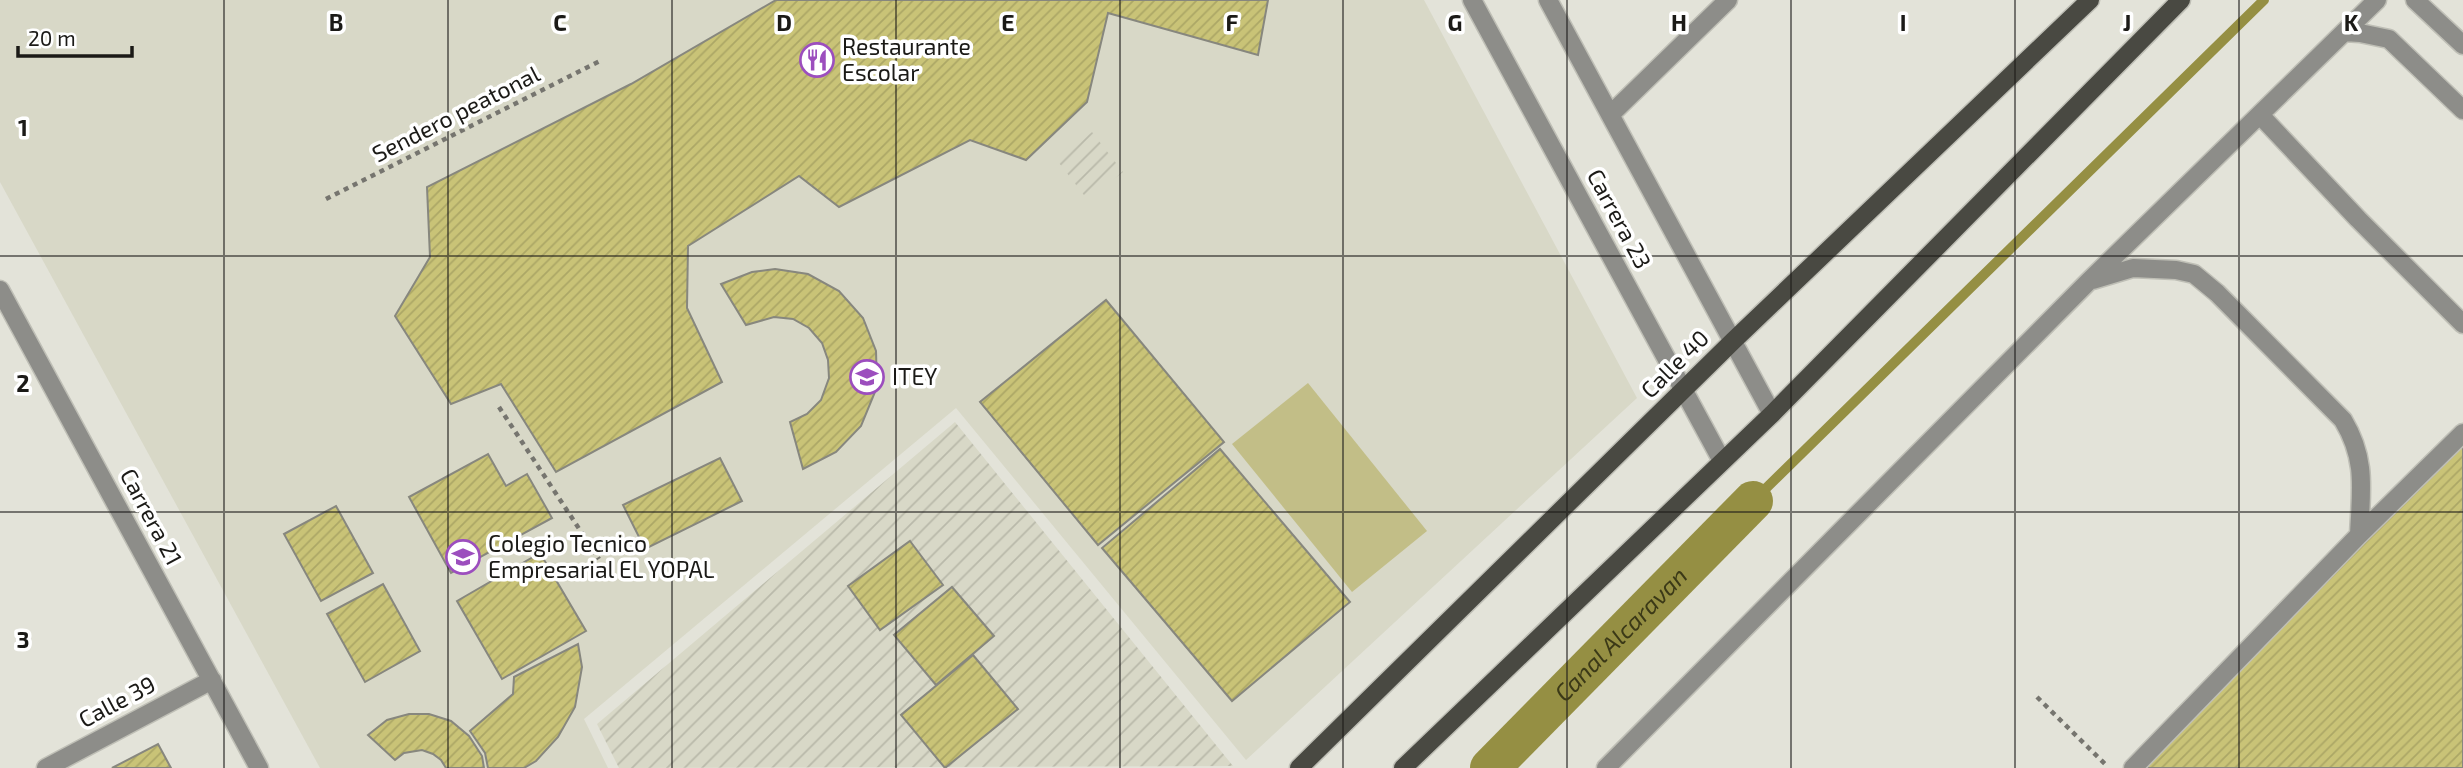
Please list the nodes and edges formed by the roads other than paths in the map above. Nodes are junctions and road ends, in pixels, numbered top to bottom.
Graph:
1 (1472, 0) edge
2 (1548, 0) edge
3 (1728, 0) edge
4 (2090, 0) edge
5 (2181, 0) edge
6 (2377, 0) edge
7 (2415, 0) edge
8 (2344, 32) junction
9 (2463, 45) edge
10 (2463, 110) edge
11 (2260, 115) junction
12 (1610, 116) junction
13 (2088, 282) junction
14 (0, 290) edge
15 (2463, 324) edge
16 (1733, 341) junction
17 (1684, 390) junction
18 (1772, 414) junction
19 (2463, 433) edge
20 (1722, 461) junction
21 (2359, 535) junction
22 (212, 680) junction
23 (1611, 765) edge
24 (46, 768) edge
25 (259, 768) edge
26 (1299, 768) edge
27 (1403, 768) edge
28 (2133, 768) edge

1 - 17 street, Carrera 23
2 - 12 street, Carrera 23
3 - 12 street
4 - 16 main road, Calle 40
5 - 18 main road
6 - 8 street
7 - 9 street
8 - 10 street
8 - 11 street
11 - 13 street
11 - 15 street
12 - 16 street, Carrera 23
13 - 21 street
13 - 23 street
14 - 22 street, Carrera 21
16 - 17 main road, Calle 40
16 - 18 street, Carrera 23
17 - 20 street, Carrera 23
17 - 26 main road, Calle 40
18 - 20 main road
19 - 21 street
20 - 27 main road
21 - 28 street
22 - 24 street, Calle 39
22 - 25 street, Carrera 21

